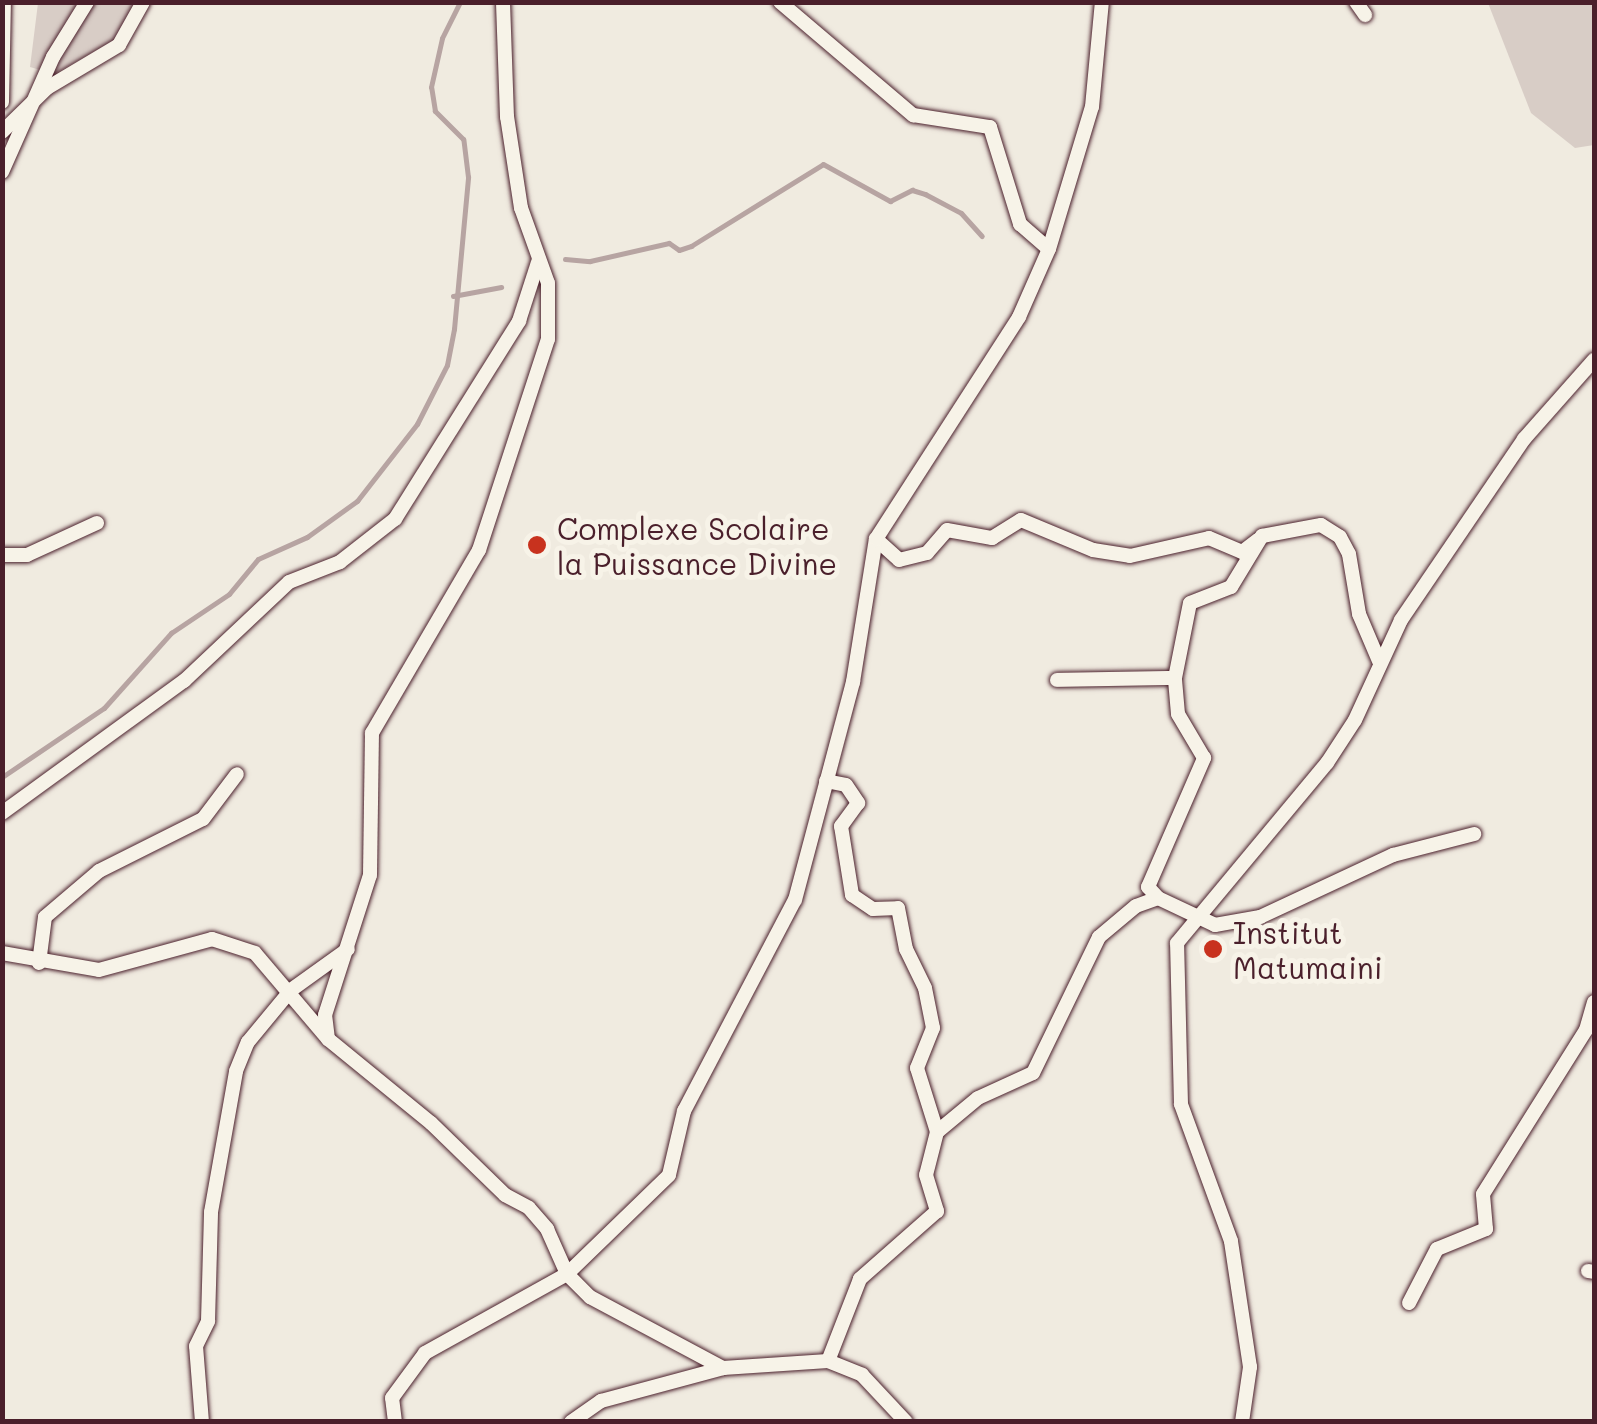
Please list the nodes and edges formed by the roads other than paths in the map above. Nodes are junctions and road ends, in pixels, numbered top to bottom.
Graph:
1 (4, 2) edge
2 (87, 2) edge
3 (143, 2) edge
4 (502, 2) edge
5 (780, 2) edge
6 (1102, 2) edge
7 (2, 102) edge
8 (31, 106) junction
9 (2, 132) edge
10 (2, 172) edge
11 (1049, 248) junction
12 (538, 262) junction
13 (1594, 360) edge
14 (97, 523) dead end
15 (1262, 536) junction
16 (876, 539) junction
17 (2, 555) edge
18 (1379, 661) junction
19 (1175, 678) junction
20 (1057, 680) dead end
21 (237, 774) dead end
22 (826, 781) junction
23 (2, 813) edge
24 (1474, 834) dead end
25 (1158, 898) junction
26 (1194, 915) junction
27 (349, 949) junction
28 (2, 953) edge
29 (39, 963) junction
30 (292, 990) junction
31 (1594, 1002) edge
32 (328, 1039) junction
33 (936, 1132) junction
34 (567, 1274) junction
35 (1408, 1304) dead end
36 (828, 1361) junction
37 (723, 1368) junction
38 (202, 1422) edge
39 (395, 1422) edge
40 (570, 1422) edge
41 (906, 1422) edge
42 (1242, 1422) edge

1 - 7 street
2 - 8 street
3 - 8 street
4 - 12 street
5 - 11 street
6 - 11 street
8 - 9 street
8 - 10 street
11 - 16 street
12 - 23 street
12 - 27 street
13 - 18 street
14 - 17 street
15 - 16 street
15 - 18 street
15 - 19 street
16 - 22 street
18 - 26 street
19 - 20 street
19 - 25 street
21 - 29 street
22 - 33 street
22 - 34 street
24 - 26 street
25 - 26 street
25 - 33 street
26 - 42 street
27 - 30 street
27 - 32 street
28 - 29 street
29 - 30 street
30 - 32 street
30 - 38 street
31 - 35 street
32 - 34 street
33 - 36 street
34 - 37 street
34 - 39 street
36 - 37 street
36 - 41 street
37 - 40 street

